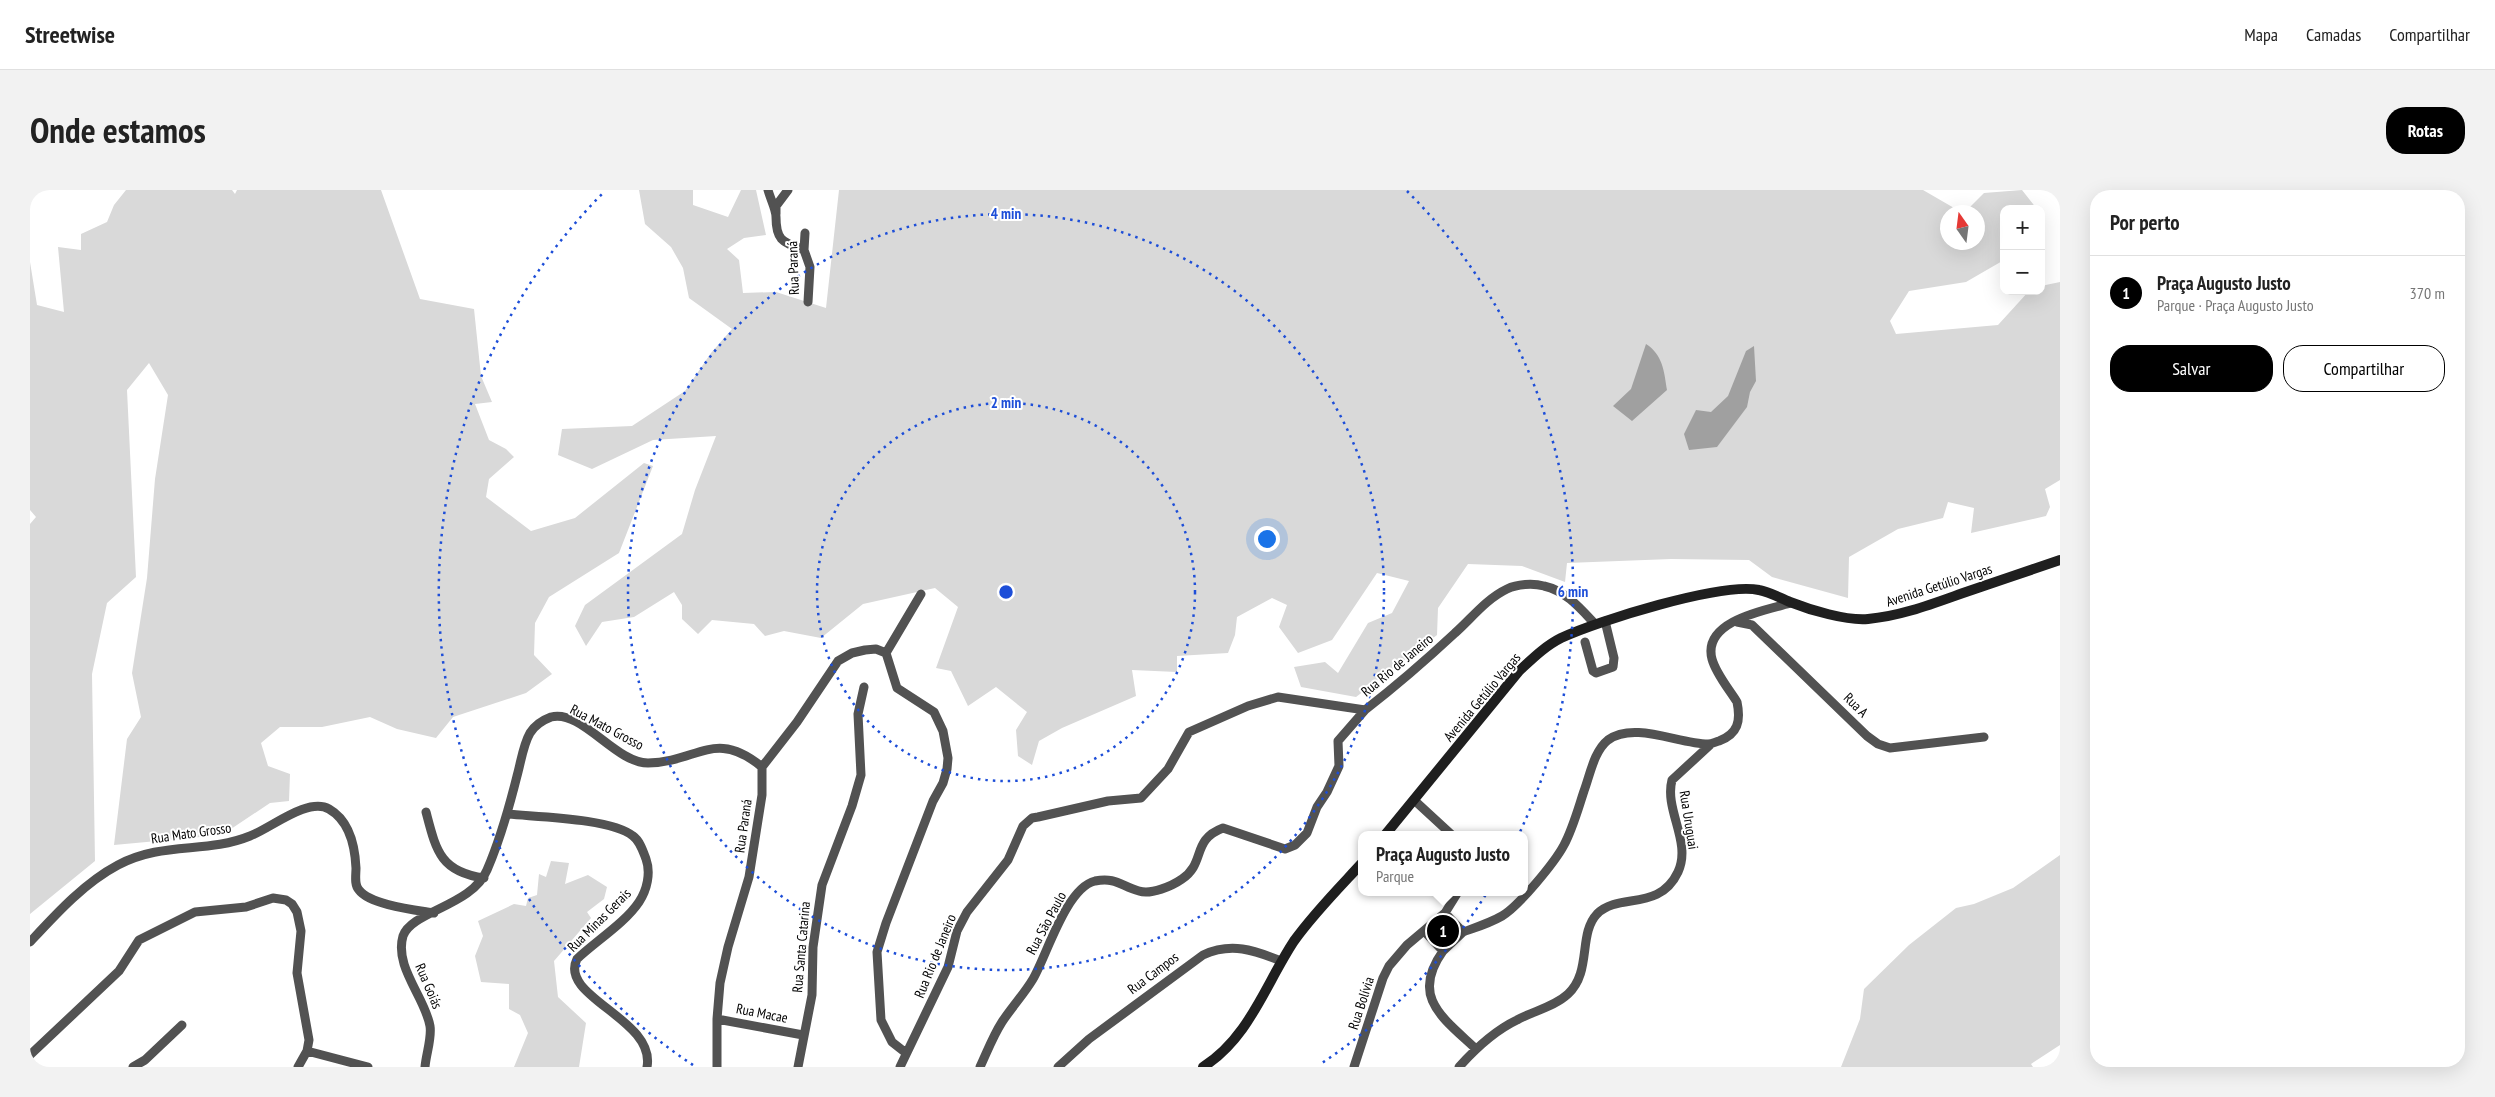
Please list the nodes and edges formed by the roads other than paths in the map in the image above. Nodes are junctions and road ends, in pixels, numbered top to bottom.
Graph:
1 (768, 190) edge
2 (788, 190) edge
3 (776, 217) junction
4 (805, 233) dead end
5 (804, 250) junction
6 (808, 302) dead end
7 (2060, 560) edge
8 (921, 594) dead end
9 (1791, 603) junction
10 (1600, 622) junction
11 (1732, 622) junction
12 (1585, 642) dead end
13 (886, 653) junction
14 (864, 687) dead end
15 (1365, 710) junction
16 (1984, 737) dead end
17 (1710, 744) junction
18 (762, 767) junction
19 (1414, 800) junction
20 (426, 812) dead end
21 (507, 814) junction
22 (1388, 831) edge
23 (1448, 831) edge
24 (1358, 867) edge
25 (484, 878) junction
26 (1528, 890) edge
27 (1456, 896) edge
28 (1523, 896) edge
29 (434, 912) junction
30 (1445, 913) junction
31 (418, 921) joint
32 (1424, 932) junction
33 (1464, 932) junction
34 (30, 942) edge
35 (1443, 951) junction
36 (1281, 961) junction
37 (717, 1019) junction
38 (182, 1025) dead end
39 (803, 1035) junction
40 (1476, 1049) junction
41 (307, 1051) junction
42 (906, 1053) junction
43 (30, 1055) edge
44 (133, 1067) edge
45 (298, 1067) edge
46 (368, 1067) edge
47 (425, 1067) edge
48 (647, 1067) edge
49 (717, 1067) edge
50 (798, 1067) edge
51 (900, 1067) edge
52 (980, 1067) edge
53 (1058, 1067) edge
54 (1203, 1067) edge
55 (1354, 1067) edge
56 (1459, 1067) edge

1 - 3 street
2 - 3 street
3 - 5 street
4 - 5 street, Rua Paraná
5 - 6 street, Rua Paraná
7 - 9 street, Avenida Getúlio Vargas
8 - 13 street
9 - 10 street, Avenida Getúlio Vargas
9 - 11 street
10 - 12 street
10 - 15 street, Rua Rio de Janeiro
10 - 19 street, Avenida Getúlio Vargas
11 - 16 street, Rua A
11 - 17 street
13 - 18 street
13 - 42 street
14 - 39 street, Rua Santa Catarina
15 - 42 street, Rua Rio de Janeiro
15 - 52 street, Rua São Paulo
17 - 26 street
17 - 40 street, Rua Uruguai
18 - 21 street, Rua Mato Grosso
18 - 37 street, Rua Paraná
19 - 22 street, Avenida Getúlio Vargas
19 - 23 street
20 - 25 street
21 - 25 street, Rua Mato Grosso
21 - 48 street, Rua Minas Gerais
24 - 36 street
25 - 29 street, Rua Mato Grosso
27 - 30 street, Rua Bolívia
28 - 33 street
29 - 31 street, Rua Mato Grosso
29 - 34 street, Rua Mato Grosso
30 - 32 street, Rua Bolívia
30 - 33 street
31 - 47 street, Rua Goiás
32 - 35 street
32 - 55 street, Rua Bolívia
33 - 35 street
35 - 40 street
36 - 53 street, Rua Campos
36 - 54 street
37 - 39 street, Rua Macae
37 - 49 street, Rua Paraná
38 - 44 street
39 - 50 street, Rua Santa Catarina
40 - 56 street, Rua Uruguai
41 - 43 street
41 - 45 street
41 - 46 street
42 - 51 street, Rua Rio de Janeiro

